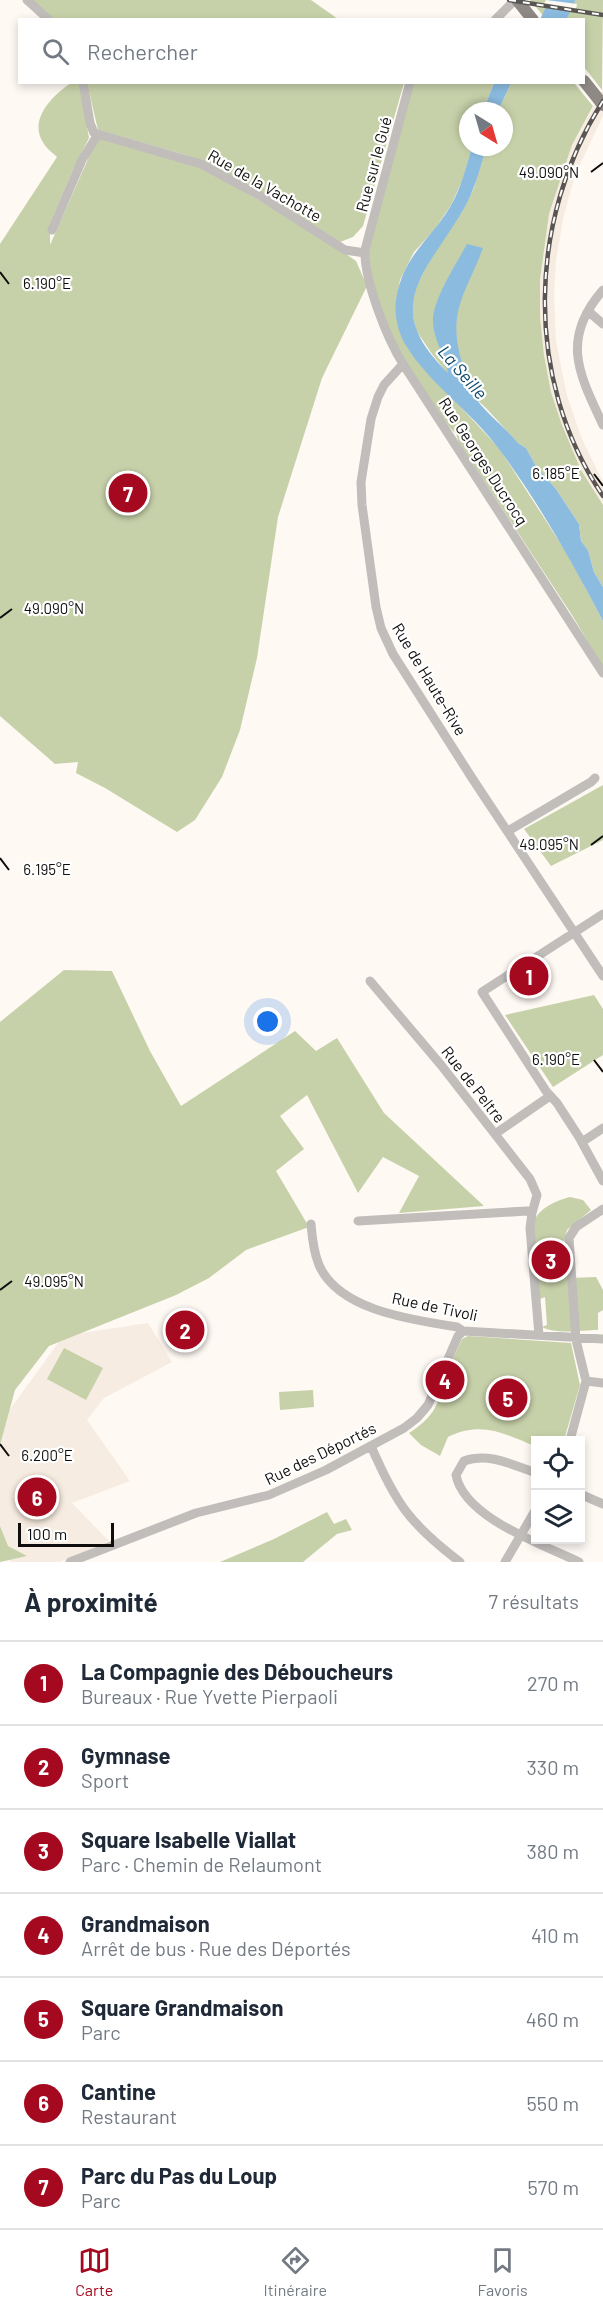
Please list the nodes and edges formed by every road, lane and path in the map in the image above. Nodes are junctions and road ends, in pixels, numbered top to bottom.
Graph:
1 (27, 0) edge
2 (516, 0) edge
3 (47, 18) edge
4 (497, 18) edge
5 (532, 18) edge
6 (585, 82) edge
7 (83, 84) edge
8 (409, 84) edge
9 (603, 105) edge
10 (98, 134) junction
11 (52, 230) dead end
12 (365, 253) junction
13 (603, 290) edge
14 (588, 310) junction
15 (603, 324) edge
16 (404, 364) junction
17 (603, 426) edge
18 (603, 673) edge
19 (594, 778) dead end
20 (508, 831) junction
21 (603, 914) edge
22 (575, 933) junction
23 (603, 976) edge
24 (370, 981) dead end
25 (550, 1096) junction
26 (603, 1128) edge
27 (495, 1134) junction
28 (582, 1142) junction
29 (603, 1181) edge
30 (603, 1209) edge
31 (532, 1213) junction
32 (358, 1221) dead end
33 (311, 1224) dead end
34 (463, 1331) junction
35 (539, 1335) junction
36 (577, 1337) junction
37 (603, 1339) edge
38 (586, 1381) junction
39 (603, 1383) edge
40 (571, 1436) edge
41 (371, 1446) junction
42 (531, 1471) edge
43 (585, 1496) edge
44 (603, 1504) edge
45 (531, 1518) edge
46 (522, 1535) junction
47 (70, 1562) edge
48 (460, 1562) edge
49 (505, 1562) edge
50 (579, 1562) edge

1 - 3 street
2 - 4 street
2 - 5 main road
6 - 9 main road
7 - 10 street
8 - 12 street, Rue sur le Gué
10 - 11 street
10 - 12 street, Rue de la Vachotte
12 - 16 street, Rue Georges Ducrocq
13 - 14 street
14 - 15 street
14 - 17 street
16 - 18 street, Rue Georges Ducrocq
16 - 20 street, Rue de Haute-Rive
19 - 20 street
20 - 22 street, Rue de Haute-Rive
21 - 22 street
22 - 23 street, Rue de Haute-Rive
22 - 25 street
24 - 27 street, Rue de Peltre
25 - 27 street
25 - 28 street
26 - 28 street
27 - 31 street, Rue de Peltre
28 - 29 street
30 - 36 street
31 - 32 street
31 - 35 street, Rue de Peltre
33 - 34 street, Rue de Tivoli
34 - 35 street, Rue de Tivoli
34 - 41 street, Rue des Déportés
35 - 36 street, Rue de Tivoli
36 - 37 street, Rue de Tivoli
36 - 38 street
38 - 39 street
38 - 40 street
41 - 47 street, Rue des Déportés
41 - 48 street
42 - 46 street
43 - 44 street
45 - 46 street
46 - 49 street
46 - 50 street

